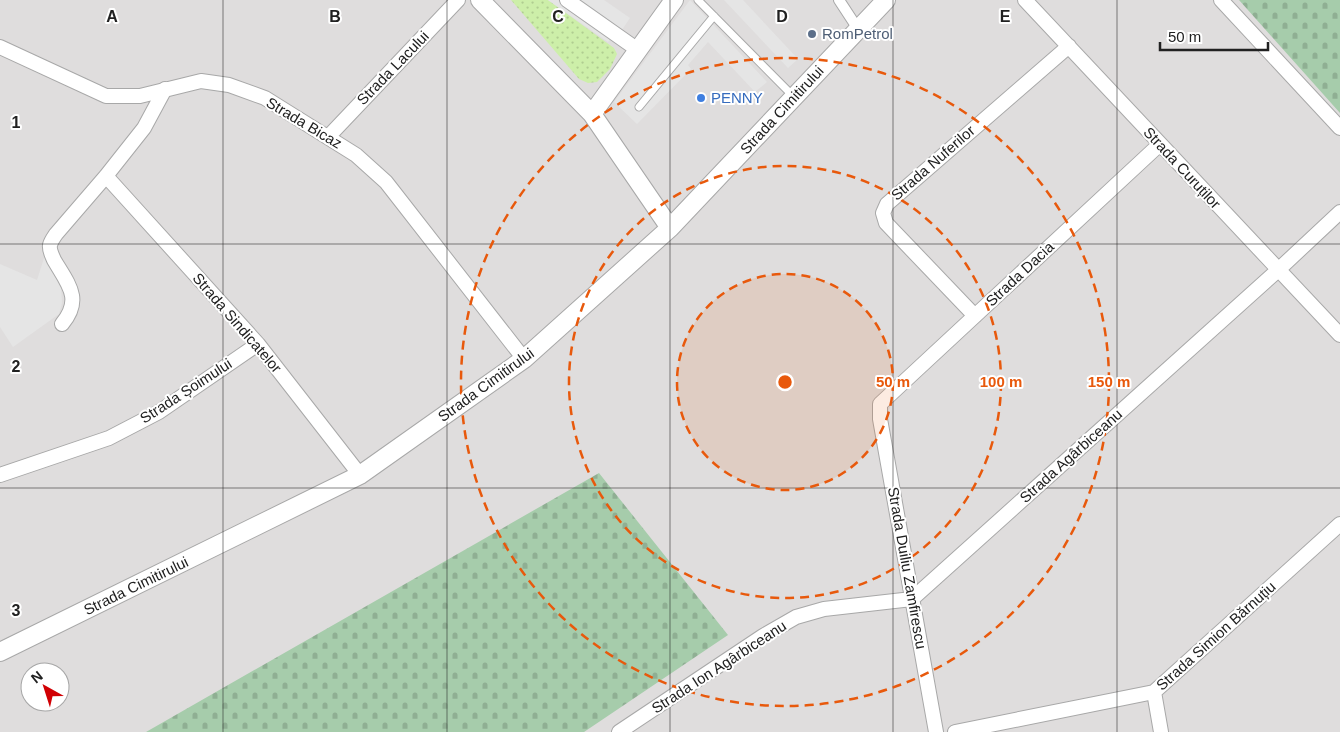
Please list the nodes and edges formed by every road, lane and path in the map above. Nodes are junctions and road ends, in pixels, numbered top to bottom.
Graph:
1 (458, 0) edge
2 (480, 0) edge
3 (567, 0) edge
4 (674, 0) edge
5 (698, 0) edge
6 (839, 0) edge
7 (886, 0) edge
8 (1025, 0) edge
9 (1222, 0) edge
10 (714, 16) junction
11 (858, 29) junction
12 (1069, 46) junction
13 (0, 47) edge
14 (638, 50) junction
15 (165, 89) junction
16 (794, 97) junction
17 (640, 107) dead end
18 (592, 114) junction
19 (1340, 128) edge
20 (328, 137) junction
21 (1160, 144) junction
22 (106, 176) junction
23 (1340, 212) edge
24 (670, 228) junction
25 (1277, 271) junction
26 (975, 316) junction
27 (62, 324) dead end
28 (1340, 335) edge
29 (258, 344) junction
30 (524, 359) junction
31 (880, 404) joint
32 (0, 475) edge
33 (360, 475) junction
34 (1340, 524) edge
35 (912, 599) junction
36 (0, 652) edge
37 (1154, 692) junction
38 (619, 732) edge
39 (936, 732) edge
40 (955, 732) edge
41 (1161, 732) edge

1 - 20 street, Strada Lacului
2 - 18 street
3 - 14 street
4 - 14 street
5 - 10 lane
6 - 11 street
7 - 11 street, Strada Cimitirului
8 - 12 street, Strada Curuților
9 - 19 street
10 - 16 lane
10 - 17 lane
11 - 16 street, Strada Cimitirului
12 - 21 street, Strada Curuților
12 - 26 street, Strada Nuferilor
13 - 15 street, Strada Bicaz
14 - 18 street
15 - 20 street, Strada Bicaz
15 - 22 street
16 - 24 street, Strada Cimitirului
18 - 24 street
20 - 30 street, Strada Bicaz
21 - 25 street, Strada Curuților
21 - 26 street, Strada Dacia
22 - 27 street
22 - 29 street, Strada Sindicatelor
23 - 25 street, Strada Agârbiceanu
24 - 30 street, Strada Cimitirului
25 - 28 street, Strada Curuților
25 - 35 street, Strada Agârbiceanu
26 - 31 street, Strada Dacia
29 - 32 street, Strada Șoimului
29 - 33 street, Strada Sindicatelor
30 - 33 street, Strada Cimitirului
31 - 35 street, Strada Duiliu Zamfirescu
33 - 36 street, Strada Cimitirului
34 - 37 street, Strada Simion Bărnuțiu
35 - 38 street, Strada Ion Agârbiceanu
35 - 39 street, Strada Duiliu Zamfirescu
37 - 40 street, Strada Simion Bărnuțiu
37 - 41 street

